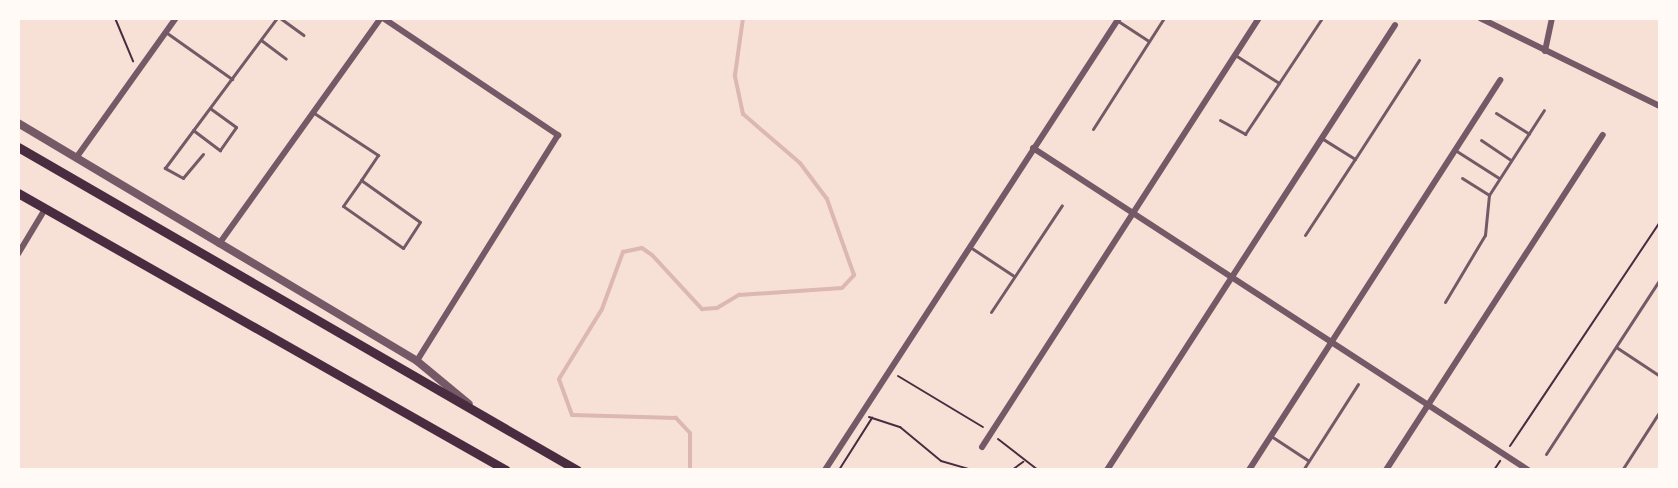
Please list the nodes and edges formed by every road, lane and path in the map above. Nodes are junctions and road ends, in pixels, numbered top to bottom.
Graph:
1 (115, 18) edge
2 (176, 18) edge
3 (279, 18) edge
4 (382, 18) edge
5 (1164, 18) edge
6 (1259, 18) edge
7 (1322, 18) edge
8 (1480, 18) edge
9 (1552, 18) edge
10 (1118, 19) edge
11 (1395, 25) dead end
12 (166, 32) junction
13 (303, 35) dead end
14 (261, 40) junction
15 (1149, 41) junction
16 (1545, 51) junction
17 (1235, 55) junction
18 (286, 59) dead end
19 (1419, 60) dead end
20 (135, 76) junction
21 (232, 79) junction
22 (1500, 80) dead end
23 (1279, 84) junction
24 (1660, 106) edge
25 (210, 108) junction
26 (1544, 110) dead end
27 (313, 112) junction
28 (1496, 113) dead end
29 (1220, 120) dead end
30 (18, 123) edge
31 (1093, 129) dead end
32 (193, 130) junction
33 (1528, 134) junction
34 (1603, 135) dead end
35 (1322, 138) junction
36 (1482, 140) dead end
37 (18, 147) edge
38 (1033, 148) junction
39 (1455, 150) junction
40 (203, 154) dead end
41 (76, 158) junction
42 (1355, 159) junction
43 (1511, 160) junction
44 (1462, 178) dead end
45 (1499, 178) junction
46 (361, 180) junction
47 (18, 193) edge
48 (1489, 195) junction
49 (1062, 205) dead end
50 (45, 209) junction
51 (1131, 212) junction
52 (1660, 222) edge
53 (1305, 235) dead end
54 (219, 243) junction
55 (969, 247) junction
56 (18, 254) edge
57 (1014, 276) junction
58 (1231, 277) junction
59 (1660, 279) edge
60 (1445, 302) dead end
61 (991, 312) dead end
62 (1331, 342) junction
63 (1616, 347) junction
64 (417, 361) junction
65 (889, 370) junction
66 (1660, 376) edge
67 (1358, 384) dead end
68 (1428, 405) junction
69 (1660, 411) edge
70 (861, 414) junction
71 (487, 418) junction
72 (872, 418) junction
73 (993, 430) junction
74 (1271, 436) junction
75 (982, 447) dead end
76 (1504, 454) junction
77 (1546, 454) dead end
78 (1308, 461) junction
79 (1023, 462) junction
80 (507, 470) edge
81 (577, 470) edge
82 (825, 470) edge
83 (839, 470) edge
84 (973, 470) edge
85 (1012, 470) edge
86 (1038, 470) edge
87 (1107, 470) edge
88 (1250, 470) edge
89 (1302, 470) edge
90 (1386, 470) edge
91 (1494, 470) edge
92 (1528, 470) edge
93 (1622, 470) edge

1 - 20 path
2 - 12 street
3 - 13 lane
3 - 14 lane
4 - 27 street
4 - 64 street
5 - 15 lane
6 - 17 street
7 - 23 lane
8 - 16 street
9 - 16 street
10 - 15 lane
10 - 38 street
11 - 35 street
12 - 20 street
12 - 21 lane
14 - 18 lane
14 - 21 lane
15 - 31 lane
16 - 24 street
17 - 23 lane
17 - 51 street
19 - 42 lane
20 - 41 street
21 - 25 lane
22 - 39 street
23 - 29 lane
25 - 32 lane
25 - 32 lane
26 - 33 lane
27 - 46 lane
27 - 54 street
28 - 33 lane
30 - 41 street
32 - 40 lane
33 - 43 lane
34 - 68 street
35 - 42 lane
35 - 58 street
36 - 43 lane
37 - 71 main road
38 - 51 street
38 - 55 street
39 - 45 lane
39 - 62 street
41 - 54 street
42 - 53 lane
43 - 45 lane
44 - 48 lane
45 - 48 lane
46 - 46 lane
47 - 50 main road
48 - 60 lane
49 - 57 lane
50 - 56 street
50 - 80 main road
51 - 58 street
51 - 73 street
52 - 76 path
54 - 64 street
55 - 57 lane
55 - 65 street
57 - 61 lane
58 - 62 street
58 - 87 street
59 - 63 lane
62 - 68 street
62 - 74 street
63 - 66 lane
63 - 77 lane
64 - 71 street
65 - 70 street
65 - 73 path
67 - 78 lane
68 - 76 street
68 - 90 street
69 - 93 lane
70 - 72 path
70 - 82 street
71 - 81 main road
72 - 83 path
72 - 84 path
73 - 75 street
73 - 79 path
74 - 78 lane
74 - 88 street
76 - 91 path
76 - 92 street
78 - 89 lane
79 - 85 path
79 - 86 path

